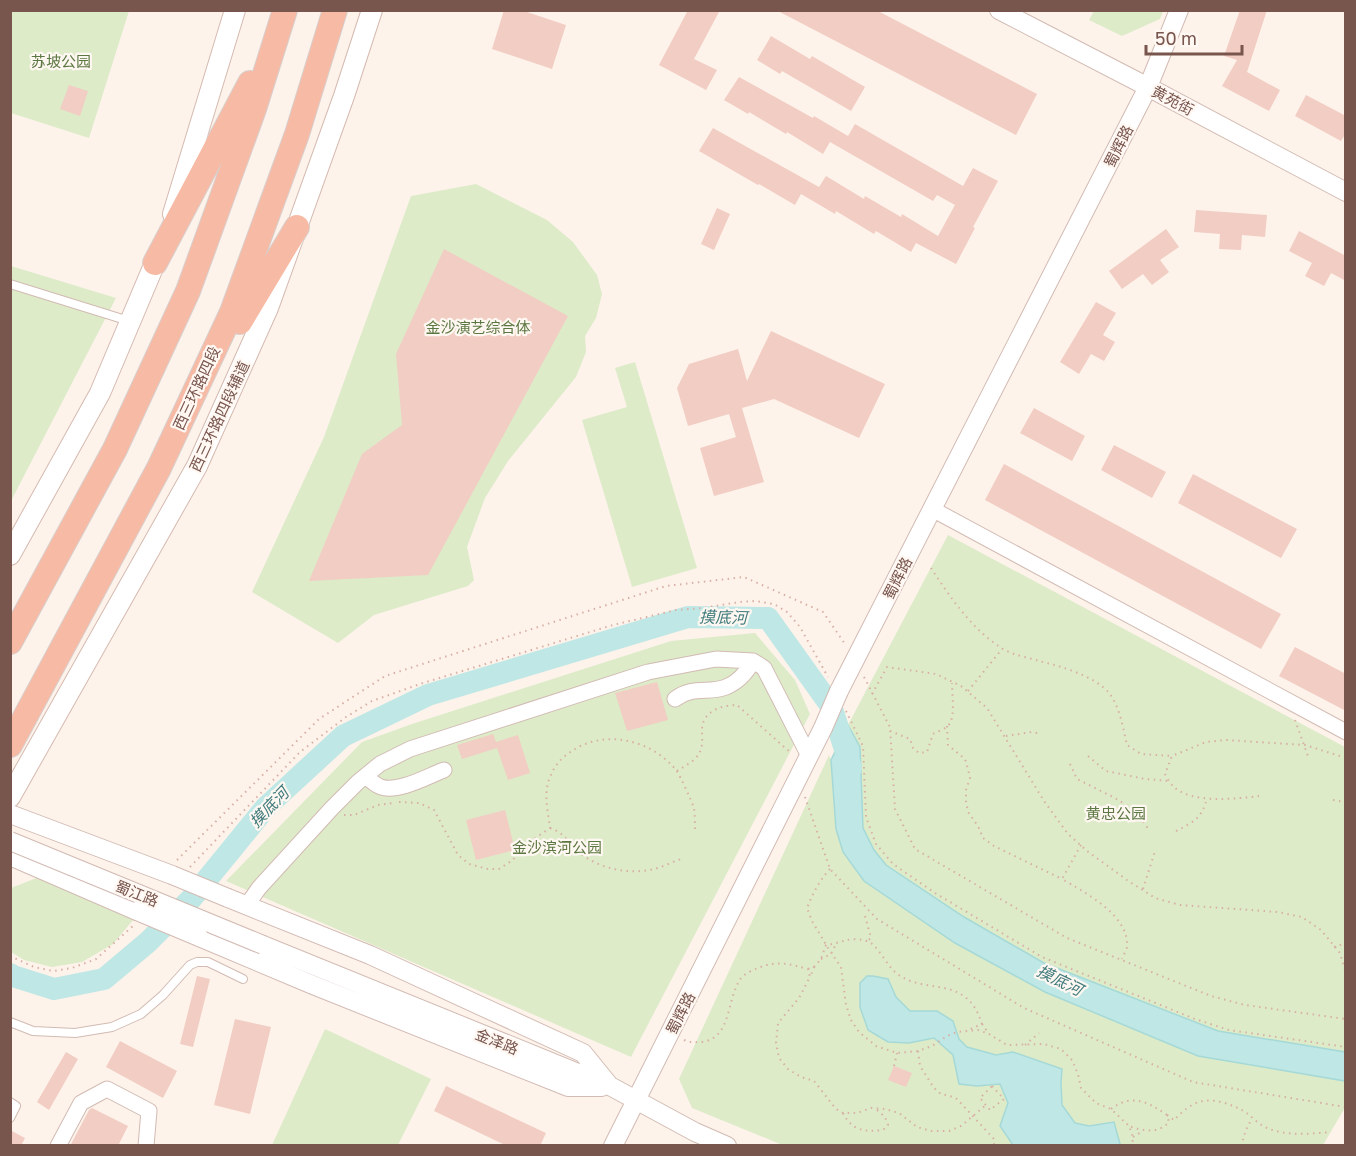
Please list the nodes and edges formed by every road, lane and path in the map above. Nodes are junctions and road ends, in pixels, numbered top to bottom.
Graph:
1 (236, 10) edge
2 (335, 10) edge
3 (372, 10) edge
4 (999, 10) edge
5 (1179, 10) edge
6 (282, 19) edge
7 (1148, 87) junction
8 (1346, 192) edge
9 (297, 227) junction
10 (155, 263) junction
11 (10, 284) edge
12 (130, 321) junction
13 (187, 409) junction
14 (932, 509) junction
15 (10, 555) edge
16 (931, 568) dead end
17 (10, 642) edge
18 (1002, 649) junction
19 (855, 659) junction
20 (753, 661) junction
21 (952, 682) junction
22 (968, 691) junction
23 (837, 692) junction
24 (872, 694) junction
25 (675, 699) dead end
26 (1290, 703) junction
27 (947, 726) junction
28 (890, 731) junction
29 (1346, 732) edge
30 (1041, 734) dead end
31 (1004, 736) junction
32 (10, 745) edge
33 (1305, 745) junction
34 (1088, 756) dead end
35 (1172, 756) junction
36 (1346, 758) edge
37 (1309, 759) dead end
38 (1070, 764) dead end
39 (803, 767) junction
40 (444, 770) dead end
41 (676, 771) junction
42 (366, 776) junction
43 (1169, 781) junction
44 (1259, 796) dead end
45 (10, 797) edge
46 (1207, 798) junction
47 (1333, 800) dead end
48 (1346, 802) edge
49 (332, 808) junction
50 (10, 813) edge
51 (550, 828) junction
52 (695, 831) dead end
53 (1150, 831) dead end
54 (1176, 831) dead end
55 (10, 841) edge
56 (1081, 845) junction
57 (1155, 851) dead end
58 (10, 856) edge
59 (681, 859) dead end
60 (830, 869) junction
61 (173, 874) junction
62 (1062, 879) junction
63 (1142, 890) junction
64 (247, 905) junction
65 (865, 916) dead end
66 (135, 918) junction
67 (871, 938) junction
68 (867, 941) junction
69 (1346, 942) edge
70 (836, 944) junction
71 (263, 945) joint
72 (826, 945) junction
73 (1334, 947) junction
74 (875, 948) junction
75 (831, 954) junction
76 (10, 956) edge
77 (820, 959) junction
78 (1121, 960) junction
79 (814, 967) junction
80 (808, 969) junction
81 (1346, 973) edge
82 (810, 977) junction
83 (243, 979) dead end
84 (1346, 1019) edge
85 (10, 1022) edge
86 (982, 1024) junction
87 (963, 1032) junction
88 (1039, 1033) dead end
89 (989, 1034) junction
90 (678, 1038) dead end
91 (1025, 1045) junction
92 (1346, 1047) edge
93 (918, 1051) junction
94 (897, 1053) junction
95 (894, 1066) dead end
96 (610, 1086) junction
97 (636, 1101) junction
98 (10, 1102) edge
99 (986, 1105) junction
100 (1346, 1107) edge
101 (876, 1108) junction
102 (1111, 1109) junction
103 (843, 1113) junction
104 (974, 1115) junction
105 (1167, 1115) junction
106 (10, 1118) edge
107 (1252, 1118) junction
108 (1174, 1120) junction
109 (1169, 1122) junction
110 (1129, 1126) junction
111 (1143, 1131) junction
112 (1331, 1132) dead end
113 (1133, 1137) junction
114 (58, 1146) edge
115 (146, 1146) edge
116 (613, 1146) edge
117 (727, 1146) edge
118 (994, 1146) edge
119 (1132, 1146) edge
120 (1241, 1146) edge

1 - 10 main road
2 - 13 highway, 西三环路四段
3 - 9 main road, 西三环路四段辅道
4 - 7 street, 黄苑街
5 - 7 street, 蜀辉路
6 - 10 highway
6 - 17 highway
7 - 8 street, 黄苑街
7 - 14 street, 蜀辉路
9 - 13 highway
9 - 45 main road, 西三环路四段辅道
10 - 12 main road
11 - 12 lane
12 - 15 main road
13 - 32 highway, 西三环路四段
14 - 19 street, 蜀辉路
14 - 26 street
16 - 18 path
18 - 22 path
18 - 35 path
19 - 23 street, 蜀辉路
19 - 24 path
19 - 61 path
20 - 25 street
20 - 39 street
20 - 42 street
21 - 22 path
21 - 24 path
21 - 27 path
22 - 31 path
23 - 39 street, 蜀辉路, bridge
23 - 61 path
23 - 92 path
24 - 28 path
26 - 29 street
26 - 33 path
27 - 28 path
27 - 62 path
28 - 78 path
30 - 31 path
31 - 56 path
33 - 35 path
33 - 36 path
33 - 37 path
34 - 43 path
35 - 43 path
38 - 53 path
39 - 41 path
39 - 60 path
39 - 97 street, 蜀辉路
40 - 42 street
41 - 51 path
41 - 52 path
42 - 49 street
43 - 46 path
44 - 46 path
46 - 54 path
47 - 48 path
49 - 51 path
49 - 64 street
50 - 61 street
51 - 59 path
55 - 71 street, 蜀江路, bridge
56 - 62 path
56 - 63 path
57 - 63 path
58 - 66 street
60 - 72 path
60 - 100 path
61 - 64 street, bridge
62 - 78 path
63 - 73 path
64 - 96 street
65 - 67 path
66 - 76 path
66 - 96 street, bridge
67 - 68 path
67 - 74 path
68 - 70 path
68 - 74 path
69 - 73 path
70 - 72 path
70 - 75 path
71 - 96 street, 金泽路
72 - 75 path
72 - 77 path
73 - 81 path
74 - 86 path
75 - 77 path
75 - 94 path
77 - 79 path
78 - 84 path
79 - 80 path
79 - 82 path
80 - 82 path
80 - 90 path
82 - 103 path
83 - 85 lane
86 - 87 path
86 - 89 path
87 - 89 path
87 - 93 path
88 - 91 path
89 - 91 path
91 - 102 path
93 - 94 path
93 - 104 path
94 - 95 path
96 - 97 street, 金泽路
97 - 116 street, 蜀辉路
97 - 117 street, 金泽路
98 - 106 lane
99 - 99 path
99 - 104 path
101 - 103 path
101 - 103 path
101 - 104 path
102 - 105 path
102 - 110 path
104 - 118 path
105 - 108 path
105 - 109 path
107 - 108 path
107 - 112 path
107 - 120 path
108 - 109 path
109 - 111 path
110 - 111 path
110 - 113 path
111 - 113 path
113 - 119 path
114 - 115 street

